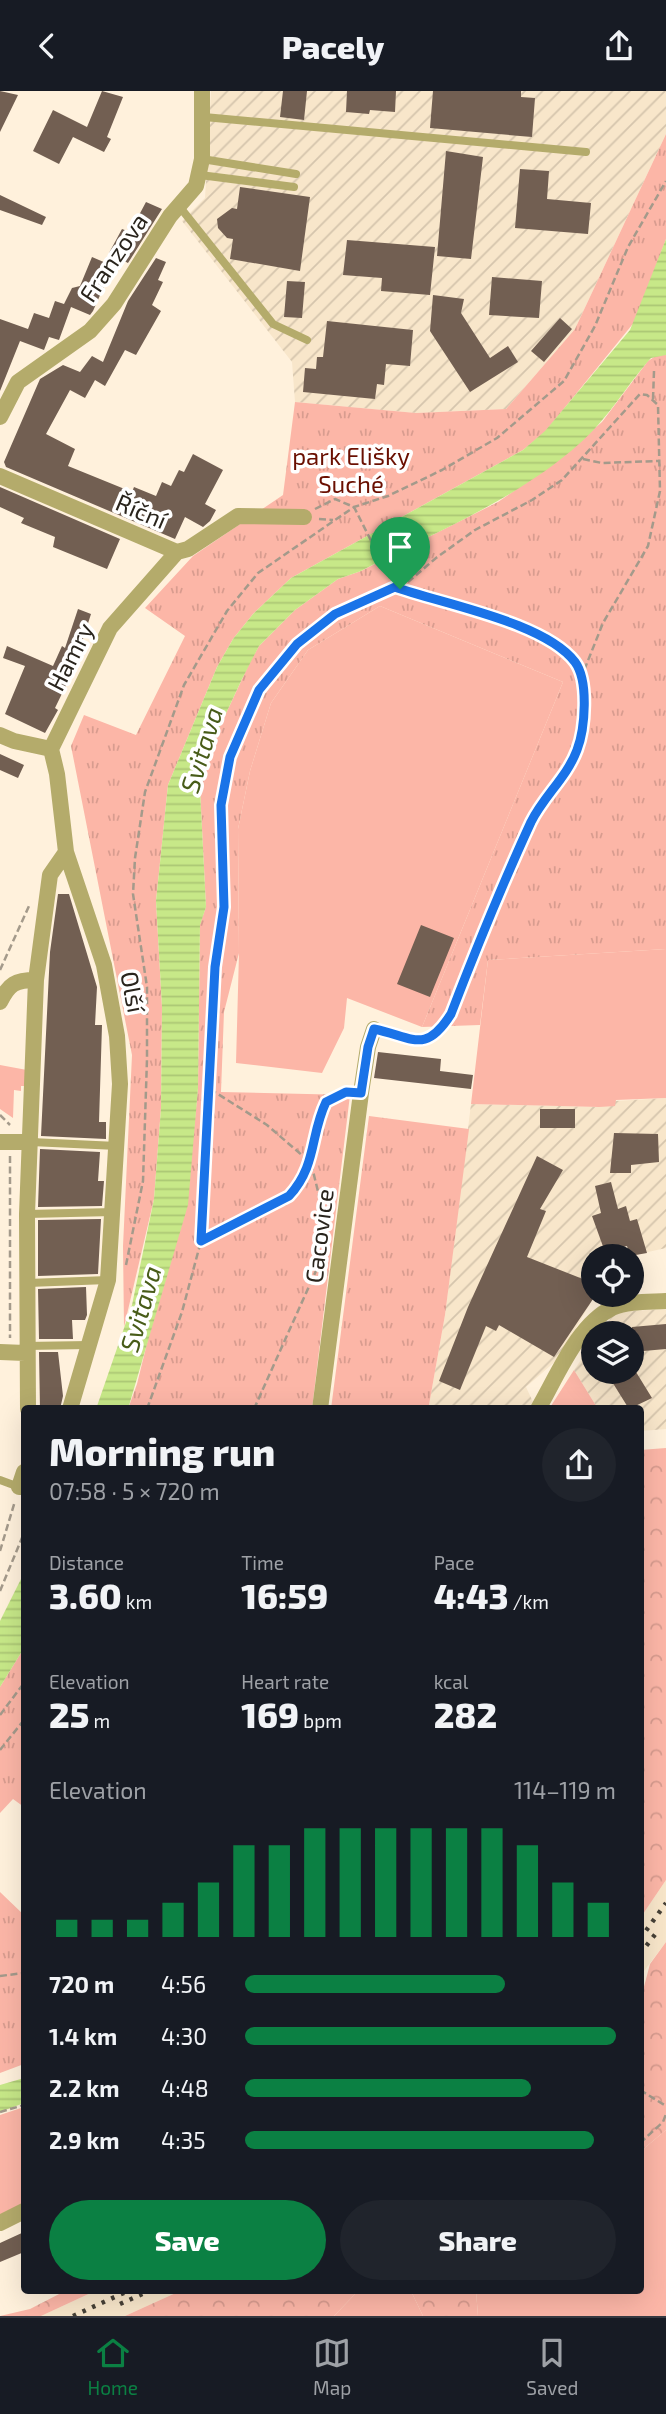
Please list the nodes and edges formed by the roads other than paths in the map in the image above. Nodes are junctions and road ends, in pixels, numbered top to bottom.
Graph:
1 (202, 91) edge
2 (204, 117) junction
3 (586, 152) dead end
4 (201, 167) junction
5 (296, 174) dead end
6 (294, 187) dead end
7 (178, 205) junction
8 (307, 340) dead end
9 (0, 417) edge
10 (0, 476) edge
11 (304, 517) road end
12 (177, 552) junction
13 (0, 735) edge
14 (51, 749) junction
15 (66, 852) junction
16 (36, 980) junction
17 (0, 1002) edge
18 (374, 1029) road end
19 (6, 1142) edge
20 (31, 1142) junction
21 (117, 1146) junction
22 (114, 1212) junction
23 (27, 1214) junction
24 (108, 1280) junction
25 (28, 1283) junction
26 (666, 1301) edge
27 (89, 1345) junction
28 (4, 1347) edge
29 (25, 1349) junction
30 (28, 1405) edge
31 (71, 1405) edge
32 (320, 1405) edge
33 (540, 1405) edge
34 (21, 1479) edge
35 (0, 1480) edge
36 (21, 2212) edge
37 (0, 2223) edge

1 - 2 street
2 - 3 lane
2 - 4 street
4 - 5 lane
4 - 6 lane
4 - 7 street, Franzova
7 - 8 lane
7 - 9 street, Franzova
10 - 12 street, Říční
11 - 12 street, Říční
12 - 14 street, Hamry
13 - 14 street
14 - 15 street, Olší
15 - 16 street
15 - 21 street, Olší
16 - 17 street
16 - 20 street
18 - 32 street, Cacovice
19 - 20 street
20 - 21 lane
20 - 23 street
21 - 22 street, Olší
22 - 23 lane
22 - 24 street, Olší
23 - 25 street
24 - 25 lane
24 - 27 street, Olší
25 - 29 street
26 - 33 street
27 - 29 lane
27 - 31 street, Olší
28 - 29 street
29 - 30 street
34 - 35 lane
36 - 37 street

